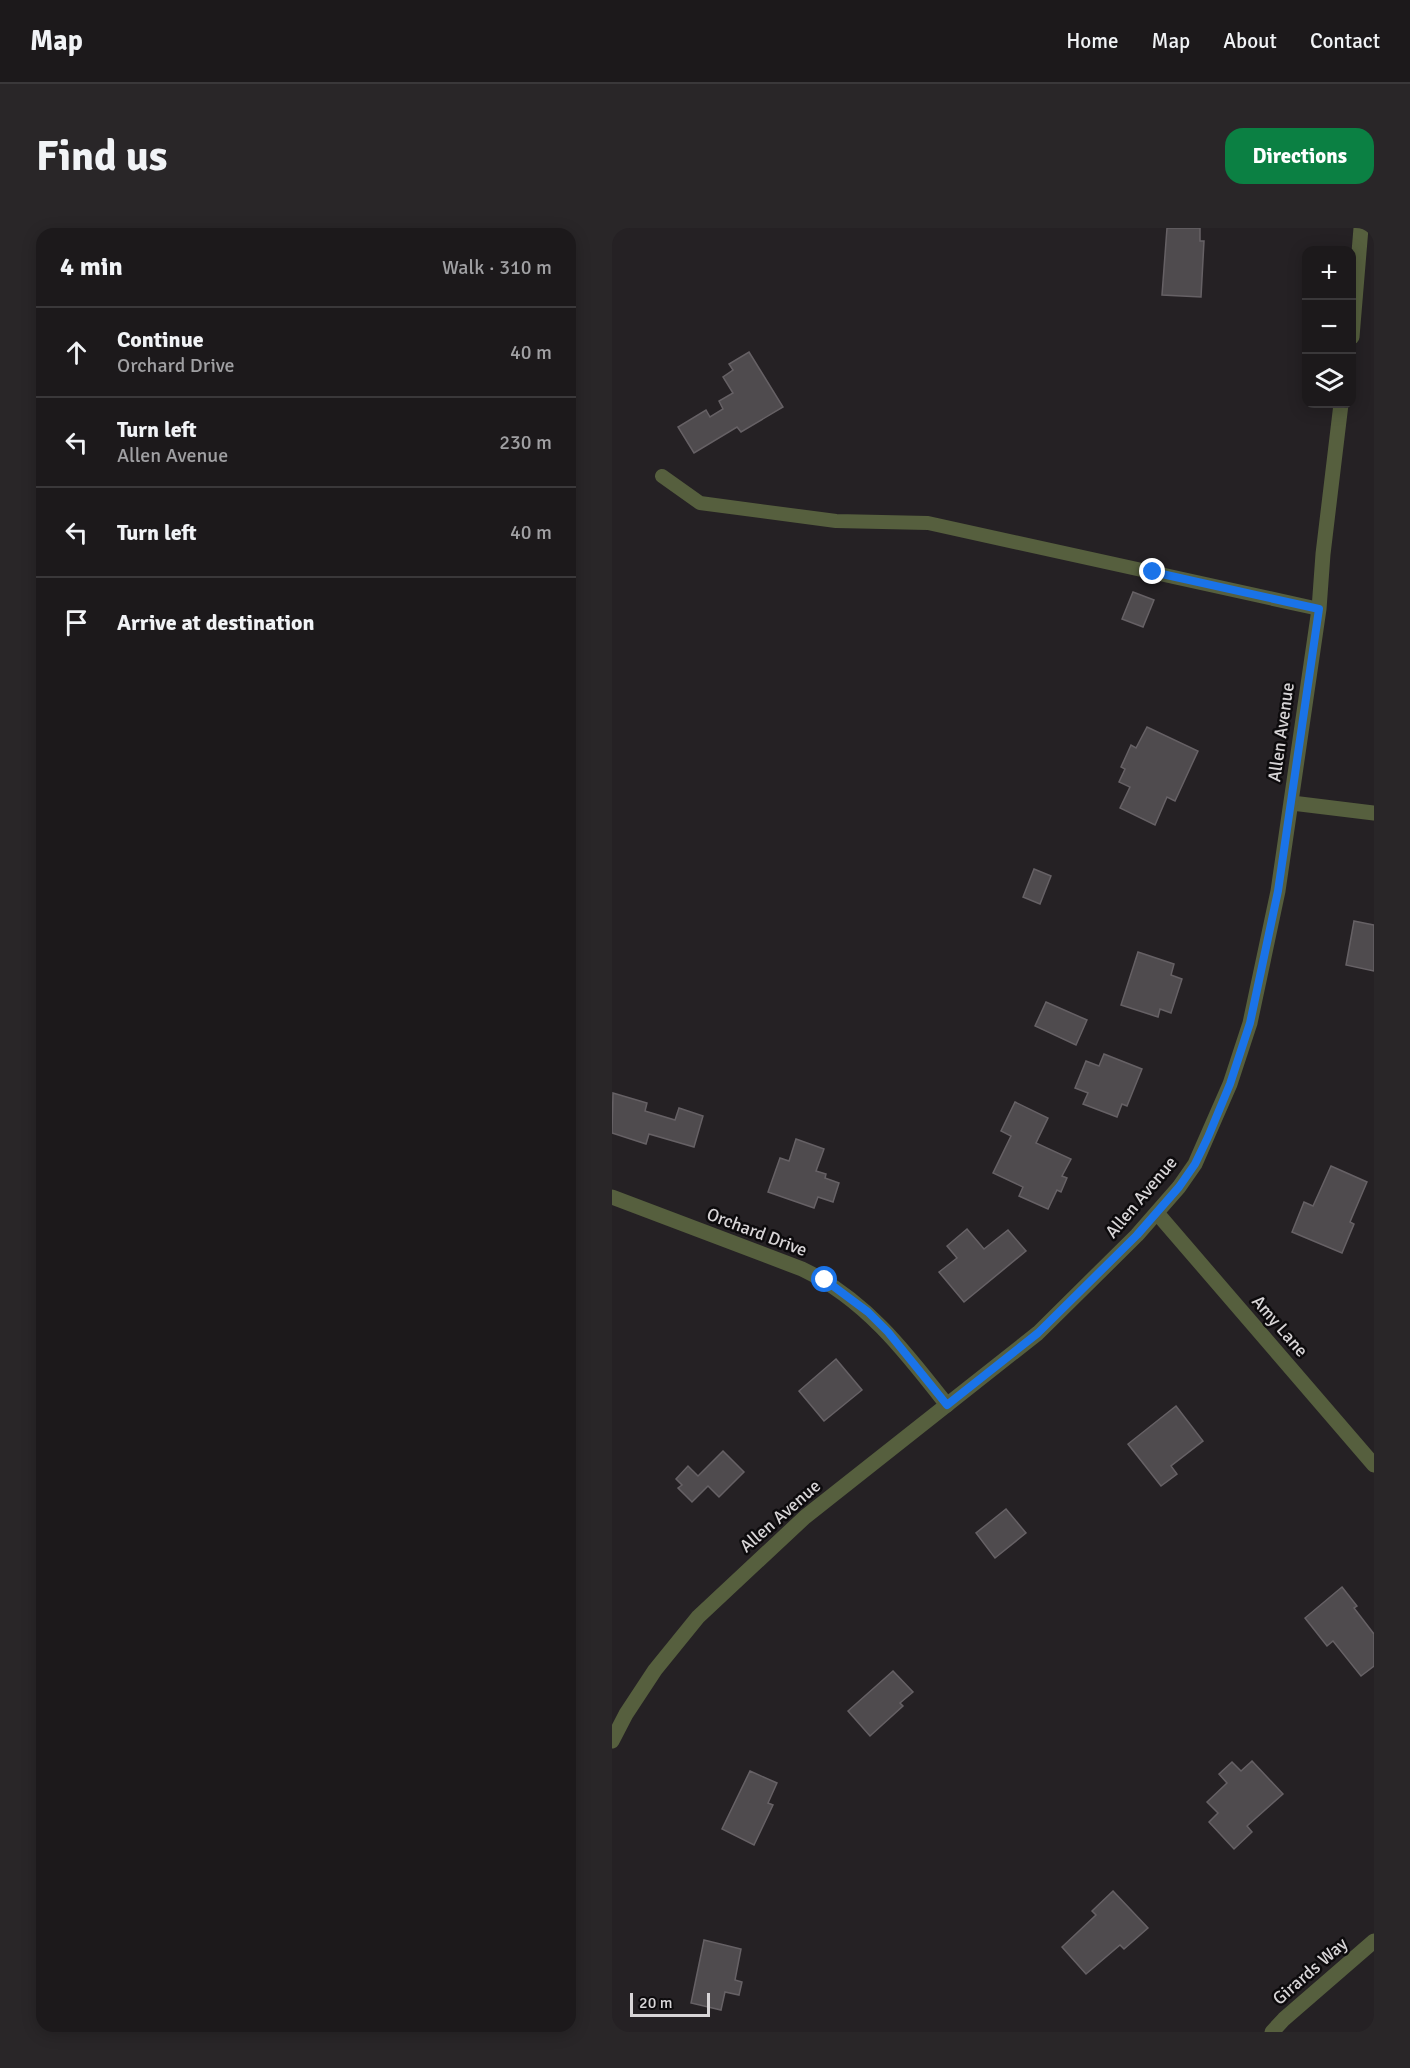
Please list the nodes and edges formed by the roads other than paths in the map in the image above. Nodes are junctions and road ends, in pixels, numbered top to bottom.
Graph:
1 (1361, 228) edge
2 (1355, 300) edge
3 (1341, 408) edge
4 (662, 476) dead end
5 (1319, 609) junction
6 (1292, 803) junction
7 (1374, 813) edge
8 (612, 1197) edge
9 (1157, 1213) junction
10 (947, 1405) junction
11 (1374, 1465) edge
12 (612, 1741) edge
13 (1374, 1941) edge
14 (1272, 2032) edge

1 - 2 street
3 - 5 street, Allen Avenue
4 - 5 lane
5 - 6 street, Allen Avenue
6 - 7 street
6 - 9 street, Allen Avenue
8 - 10 street, Orchard Drive
9 - 10 street, Allen Avenue
9 - 11 street, Amy Lane
10 - 12 street, Allen Avenue
13 - 14 street, Girards Way

